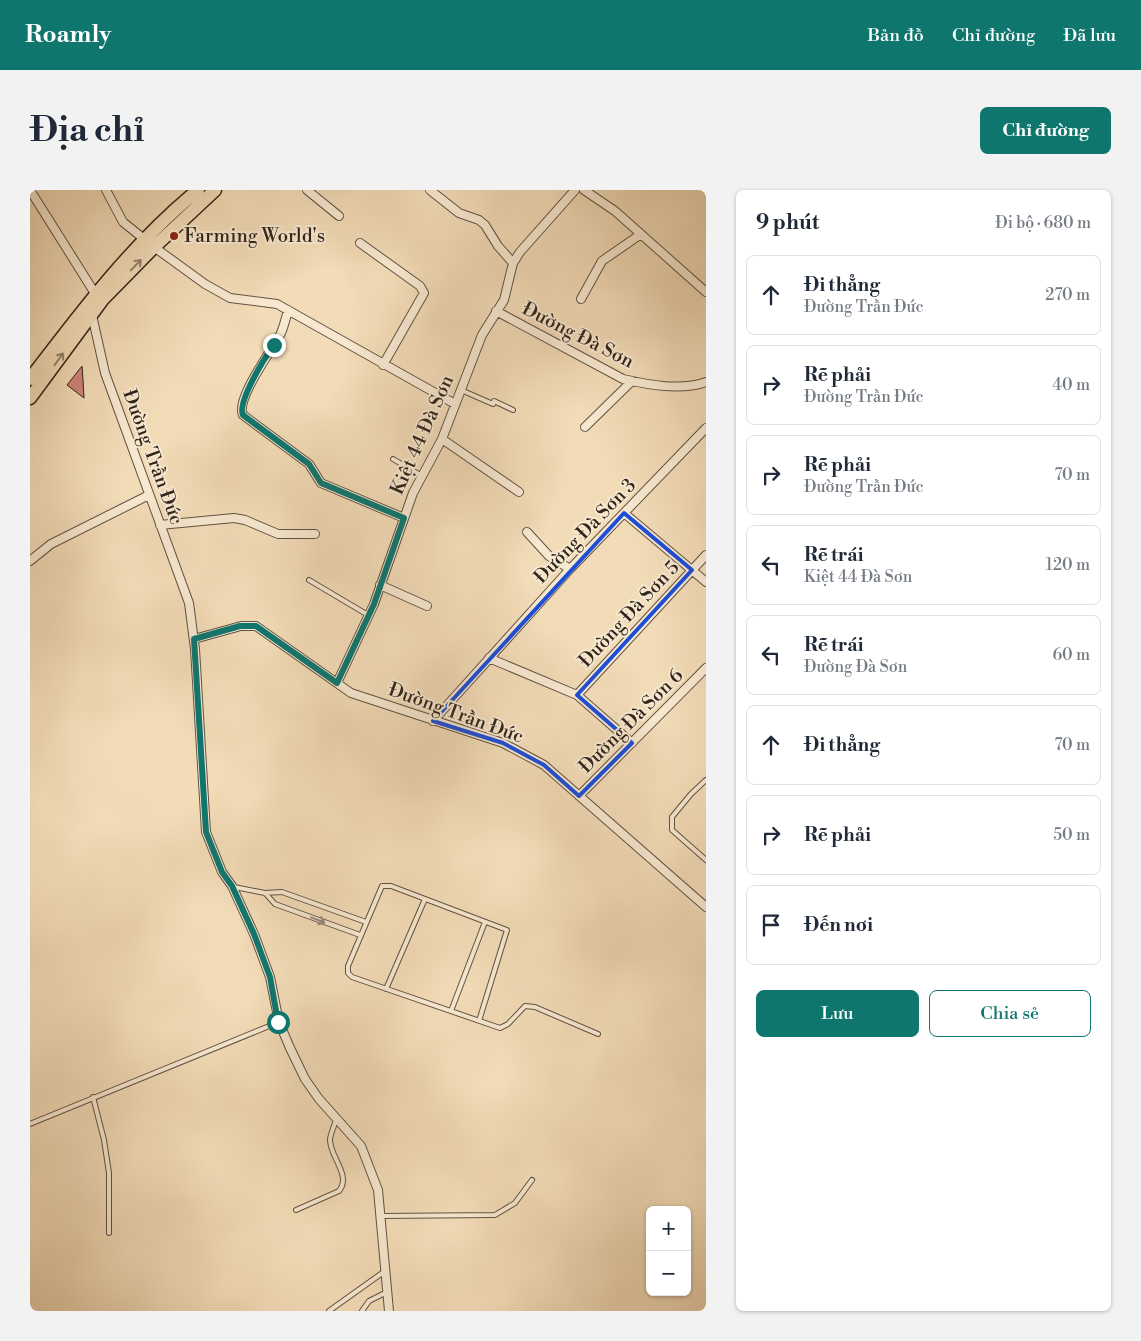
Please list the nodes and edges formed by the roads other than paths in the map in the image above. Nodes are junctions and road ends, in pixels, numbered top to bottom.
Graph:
1 (30, 190) edge
2 (106, 190) edge
3 (198, 190) edge
4 (215, 190) edge
5 (307, 190) edge
6 (430, 190) edge
7 (575, 190) edge
8 (584, 190) edge
9 (339, 216) dead end
10 (641, 234) junction
11 (149, 243) junction
12 (360, 243) dead end
13 (513, 263) junction
14 (706, 292) edge
15 (96, 295) junction
16 (581, 299) dead end
17 (288, 310) junction
18 (88, 311) junction
19 (496, 311) junction
20 (383, 365) junction
21 (30, 379) edge
22 (632, 381) junction
23 (706, 382) edge
24 (461, 390) junction
25 (30, 398) edge
26 (456, 404) junction
27 (512, 410) dead end
28 (585, 427) dead end
29 (706, 428) edge
30 (442, 439) junction
31 (393, 459) dead end
32 (422, 476) junction
33 (519, 492) dead end
34 (149, 495) junction
35 (624, 513) junction
36 (404, 518) junction
37 (160, 525) junction
38 (527, 532) dead end
39 (315, 534) dead end
40 (706, 555) edge
41 (30, 561) edge
42 (570, 569) junction
43 (692, 570) junction
44 (309, 580) dead end
45 (706, 582) edge
46 (380, 586) junction
47 (427, 606) dead end
48 (368, 615) junction
49 (194, 639) junction
50 (489, 658) junction
51 (706, 668) edge
52 (337, 683) junction
53 (577, 695) junction
54 (433, 721) junction
55 (632, 743) junction
56 (706, 780) edge
57 (579, 796) junction
58 (706, 860) edge
59 (232, 886) junction
60 (265, 893) junction
61 (425, 899) junction
62 (706, 907) edge
63 (366, 922) junction
64 (485, 922) junction
65 (360, 935) junction
66 (386, 989) junction
67 (452, 1011) junction
68 (479, 1021) junction
69 (278, 1022) junction
70 (598, 1034) dead end
71 (92, 1097) junction
72 (337, 1117) junction
73 (30, 1124) edge
74 (532, 1180) dead end
75 (296, 1210) dead end
76 (380, 1216) junction
77 (109, 1233) dead end
78 (385, 1271) junction
79 (388, 1291) junction
80 (329, 1311) edge
81 (362, 1311) edge
82 (389, 1311) edge

1 - 15 street
2 - 11 street
3 - 11 main road
4 - 11 main road
5 - 9 street
6 - 13 street
7 - 13 street, Kiệt 44 Đà Sơn
8 - 10 street
10 - 14 street
10 - 16 street
11 - 15 main road
11 - 17 street
18 -> 11 main road
12 - 20 street
13 - 19 street, Kiệt 44 Đà Sơn
15 - 18 main road
17 - 20 street
17 - 36 street
18 - 21 main road
25 -> 18 main road
18 - 34 street, Đường Trần Đức
19 - 22 street, Đường Đà Sơn
19 - 24 street, Kiệt 44 Đà Sơn
20 - 26 street
22 - 23 street, Đường Đà Sơn
22 - 28 street
24 - 26 street, Kiệt 44 Đà Sơn
24 - 27 lane
26 - 30 street, Kiệt 44 Đà Sơn
29 - 35 street, Đường Đà Sơn 3
30 - 32 street, Kiệt 44 Đà Sơn
30 - 33 street
31 - 32 lane
32 - 36 street, Kiệt 44 Đà Sơn
34 - 37 street, Đường Trần Đức
34 - 41 street
35 - 42 street, Đường Đà Sơn 3
35 - 43 street
36 - 46 street, Kiệt 44 Đà Sơn
37 - 39 street
37 - 49 street, Đường Trần Đức
38 - 42 street
40 - 43 street, Đường Đà Sơn 5
42 - 50 street, Đường Đà Sơn 3
43 - 45 street
43 - 53 street, Đường Đà Sơn 5
44 - 48 lane
46 - 47 street
46 - 48 street, Kiệt 44 Đà Sơn
48 - 52 street, Kiệt 44 Đà Sơn
49 - 52 street, Đường Trần Đức
49 - 59 street, Đường Trần Đức
50 - 53 street
50 - 54 street, Đường Đà Sơn 3
51 - 55 street, Đường Đà Sơn 6
52 - 54 street, Đường Trần Đức
53 - 55 street
54 - 57 street, Đường Trần Đức
55 - 57 street, Đường Đà Sơn 6
56 - 58 lane
57 - 62 street, Đường Trần Đức
59 - 60 lane
59 - 69 street, Đường Trần Đức
60 - 63 lane
60 -> 65 lane
61 - 63 lane
61 - 64 lane
61 - 66 lane
63 - 65 lane
64 - 67 lane
64 - 68 lane
65 - 66 lane
66 - 67 lane
67 - 68 lane
68 - 70 lane
69 - 71 lane
69 - 72 street, Đường Trần Đức
71 - 73 lane
71 - 77 lane
72 - 75 lane
72 - 76 street, Đường Trần Đức
74 - 76 lane
76 - 78 street, Đường Trần Đức
78 - 79 street, Đường Trần Đức
78 - 80 lane
79 - 81 lane
79 - 82 street, Đường Trần Đức

